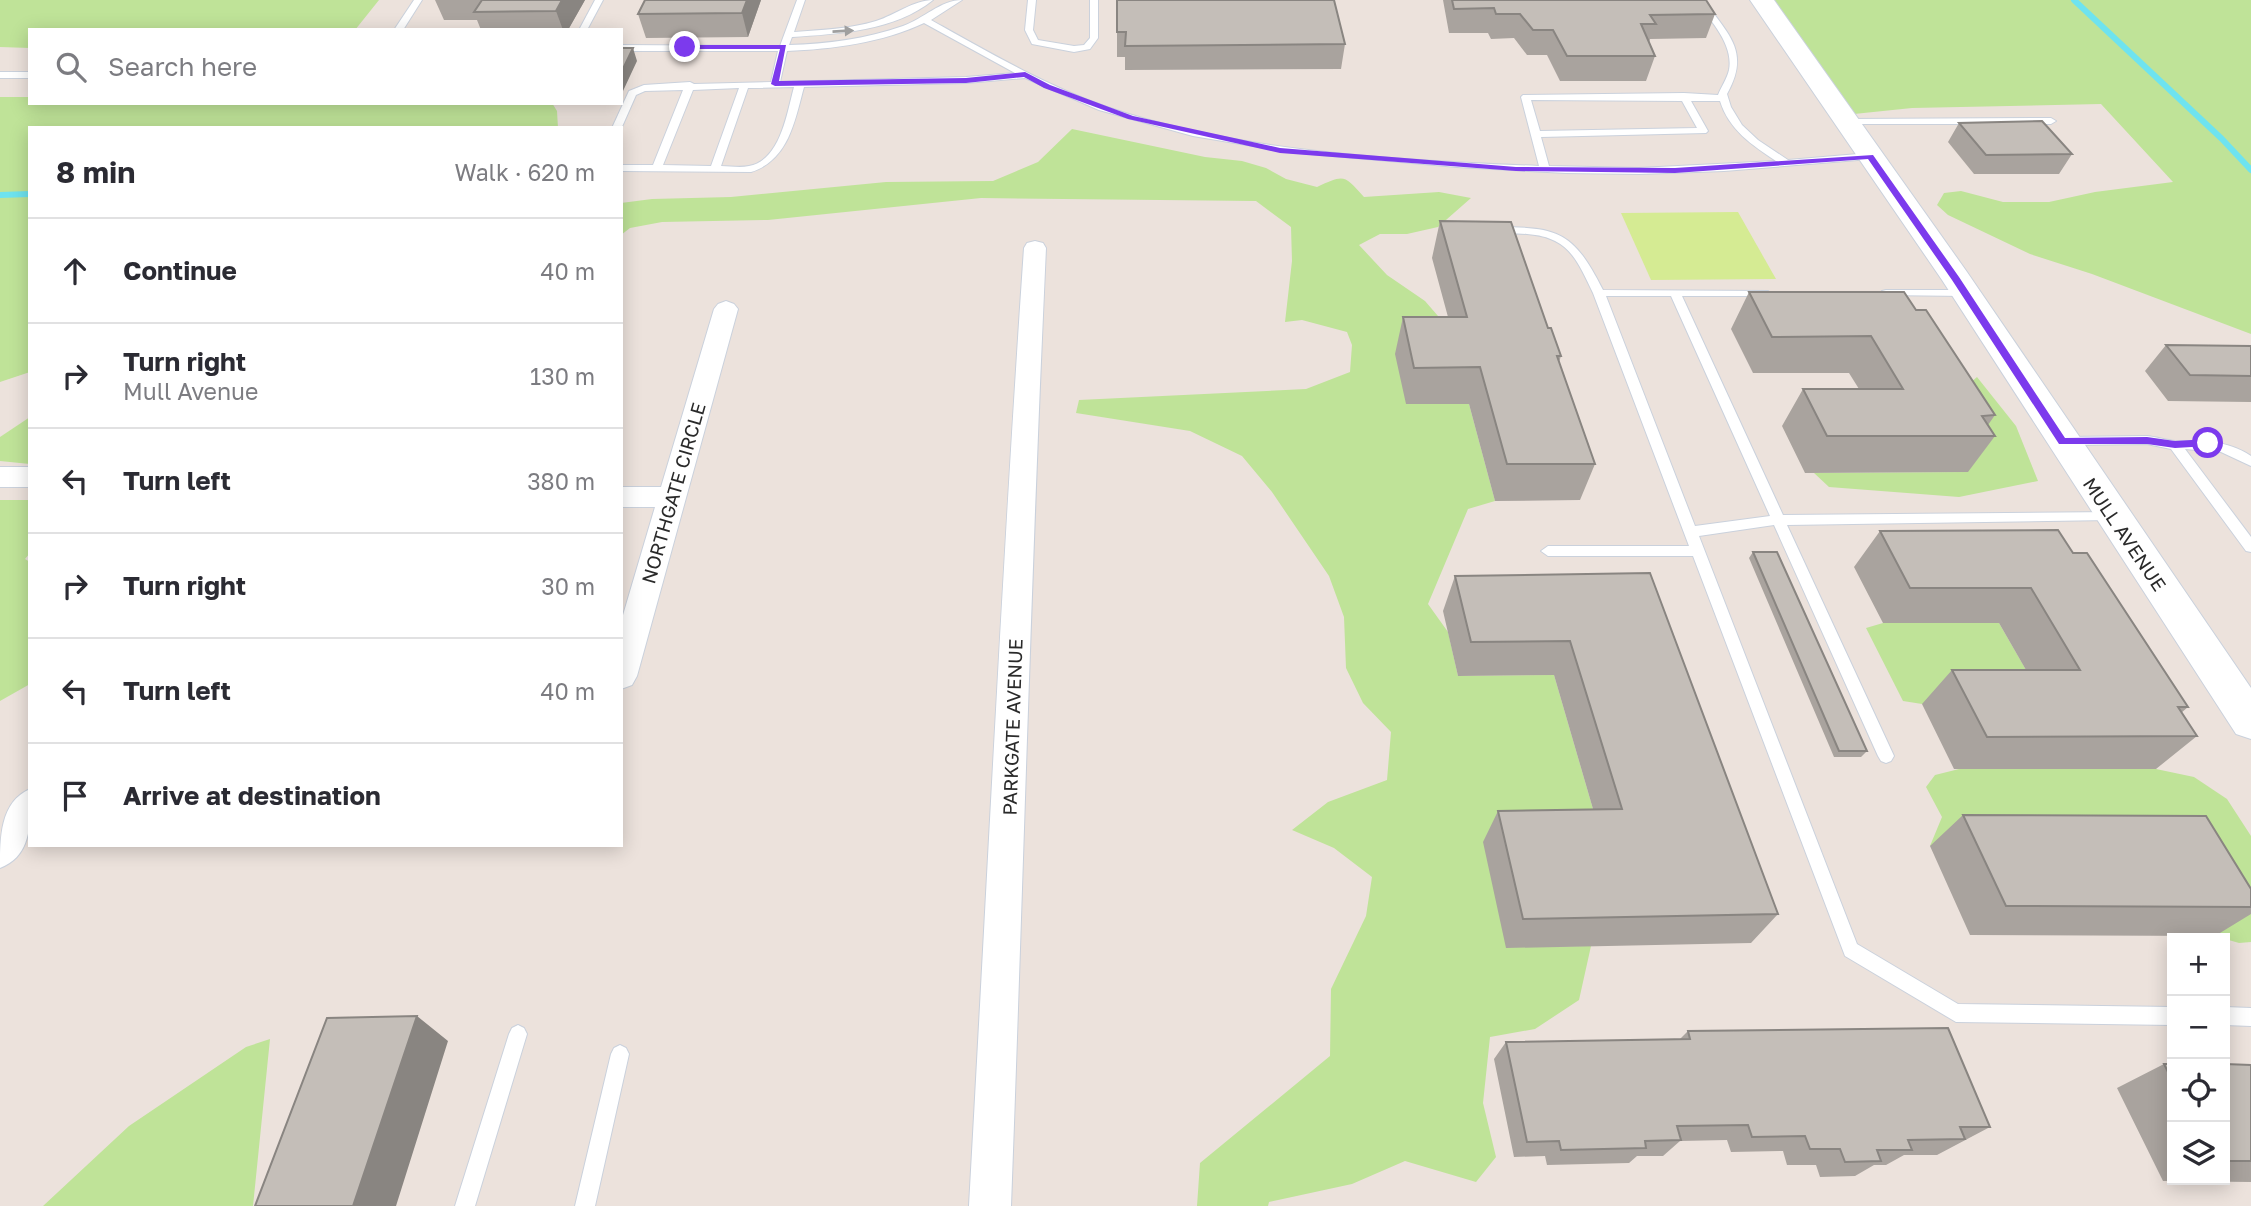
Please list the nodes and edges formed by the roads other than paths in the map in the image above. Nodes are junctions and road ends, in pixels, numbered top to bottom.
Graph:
1 (418, 0) edge
2 (599, 0) edge
3 (801, 0) edge
4 (929, 0) edge
5 (958, 0) edge
6 (1032, 0) edge
7 (1094, 0) edge
8 (1700, 0) edge
9 (1762, 0) edge
10 (925, 20) junction
11 (399, 28) edge
12 (584, 28) edge
13 (788, 34) junction
14 (784, 47) junction
15 (623, 48) edge
16 (0, 75) edge
17 (28, 75) edge
18 (1025, 75) junction
19 (800, 83) junction
20 (745, 84) junction
21 (775, 84) junction
22 (690, 85) junction
23 (1684, 96) junction
24 (1723, 98) junction
25 (2051, 121) dead end
26 (1847, 122) junction
27 (618, 126) edge
28 (1536, 134) junction
29 (1870, 156) junction
30 (1785, 162) junction
31 (623, 168) edge
32 (657, 168) junction
33 (715, 168) junction
34 (1545, 169) junction
35 (1490, 230) edge
36 (1035, 248) dead end
37 (1599, 293) junction
38 (1675, 293) junction
39 (1771, 293) edge
40 (1868, 293) edge
41 (1965, 293) junction
42 (726, 309) dead end
43 (2062, 441) junction
44 (2175, 445) junction
45 (2251, 461) edge
46 (0, 477) edge
47 (28, 477) edge
48 (623, 497) edge
49 (672, 497) junction
50 (2112, 514) junction
51 (1778, 520) junction
52 (1691, 532) junction
53 (2251, 547) edge
54 (1548, 551) dead end
55 (1698, 551) junction
56 (623, 669) edge
57 (2251, 722) edge
58 (1886, 756) dead end
59 (28, 807) edge
60 (0, 852) edge
61 (2167, 1016) edge
62 (2230, 1016) edge
63 (2251, 1017) edge
64 (518, 1034) dead end
65 (620, 1054) dead end
66 (465, 1206) edge
67 (585, 1206) edge
68 (990, 1206) edge

1 - 11 lane
2 - 12 lane
3 - 13 lane
13 -> 4 lane
5 - 10 lane
6 - 7 lane
8 - 24 lane
9 - 26 street, MULL AVENUE
10 - 14 lane
10 - 18 lane
13 - 14 lane
14 - 15 lane
14 - 21 lane
16 - 17 lane
18 - 19 lane
18 - 34 lane
19 - 21 lane
19 - 33 lane
20 - 21 lane
20 - 22 lane
20 - 33 lane
22 - 27 lane
22 - 32 lane
23 - 24 lane
23 - 28 lane
23 - 28 lane
24 - 30 lane
25 - 26 lane
26 - 29 street, MULL AVENUE
28 - 34 lane
29 - 30 lane
29 - 41 street, MULL AVENUE
30 - 34 lane
31 - 32 lane
32 - 33 lane
35 - 37 lane
36 - 68 street, PARKGATE AVENUE
37 - 38 lane
37 - 52 lane
38 - 39 lane
38 - 51 lane
40 - 41 lane
41 - 43 street, MULL AVENUE
42 - 49 street, NORTHGATE CIRCLE
43 - 44 lane
43 - 50 street, MULL AVENUE
44 - 45 lane
44 - 53 lane
46 - 47 street
48 - 49 street
49 - 56 street, NORTHGATE CIRCLE
50 - 51 lane
50 - 57 street, MULL AVENUE
51 - 52 lane
51 - 58 lane
52 - 55 lane
54 - 55 lane
55 - 61 lane
59 - 60 street
62 - 63 lane
64 - 66 lane
65 - 67 lane

